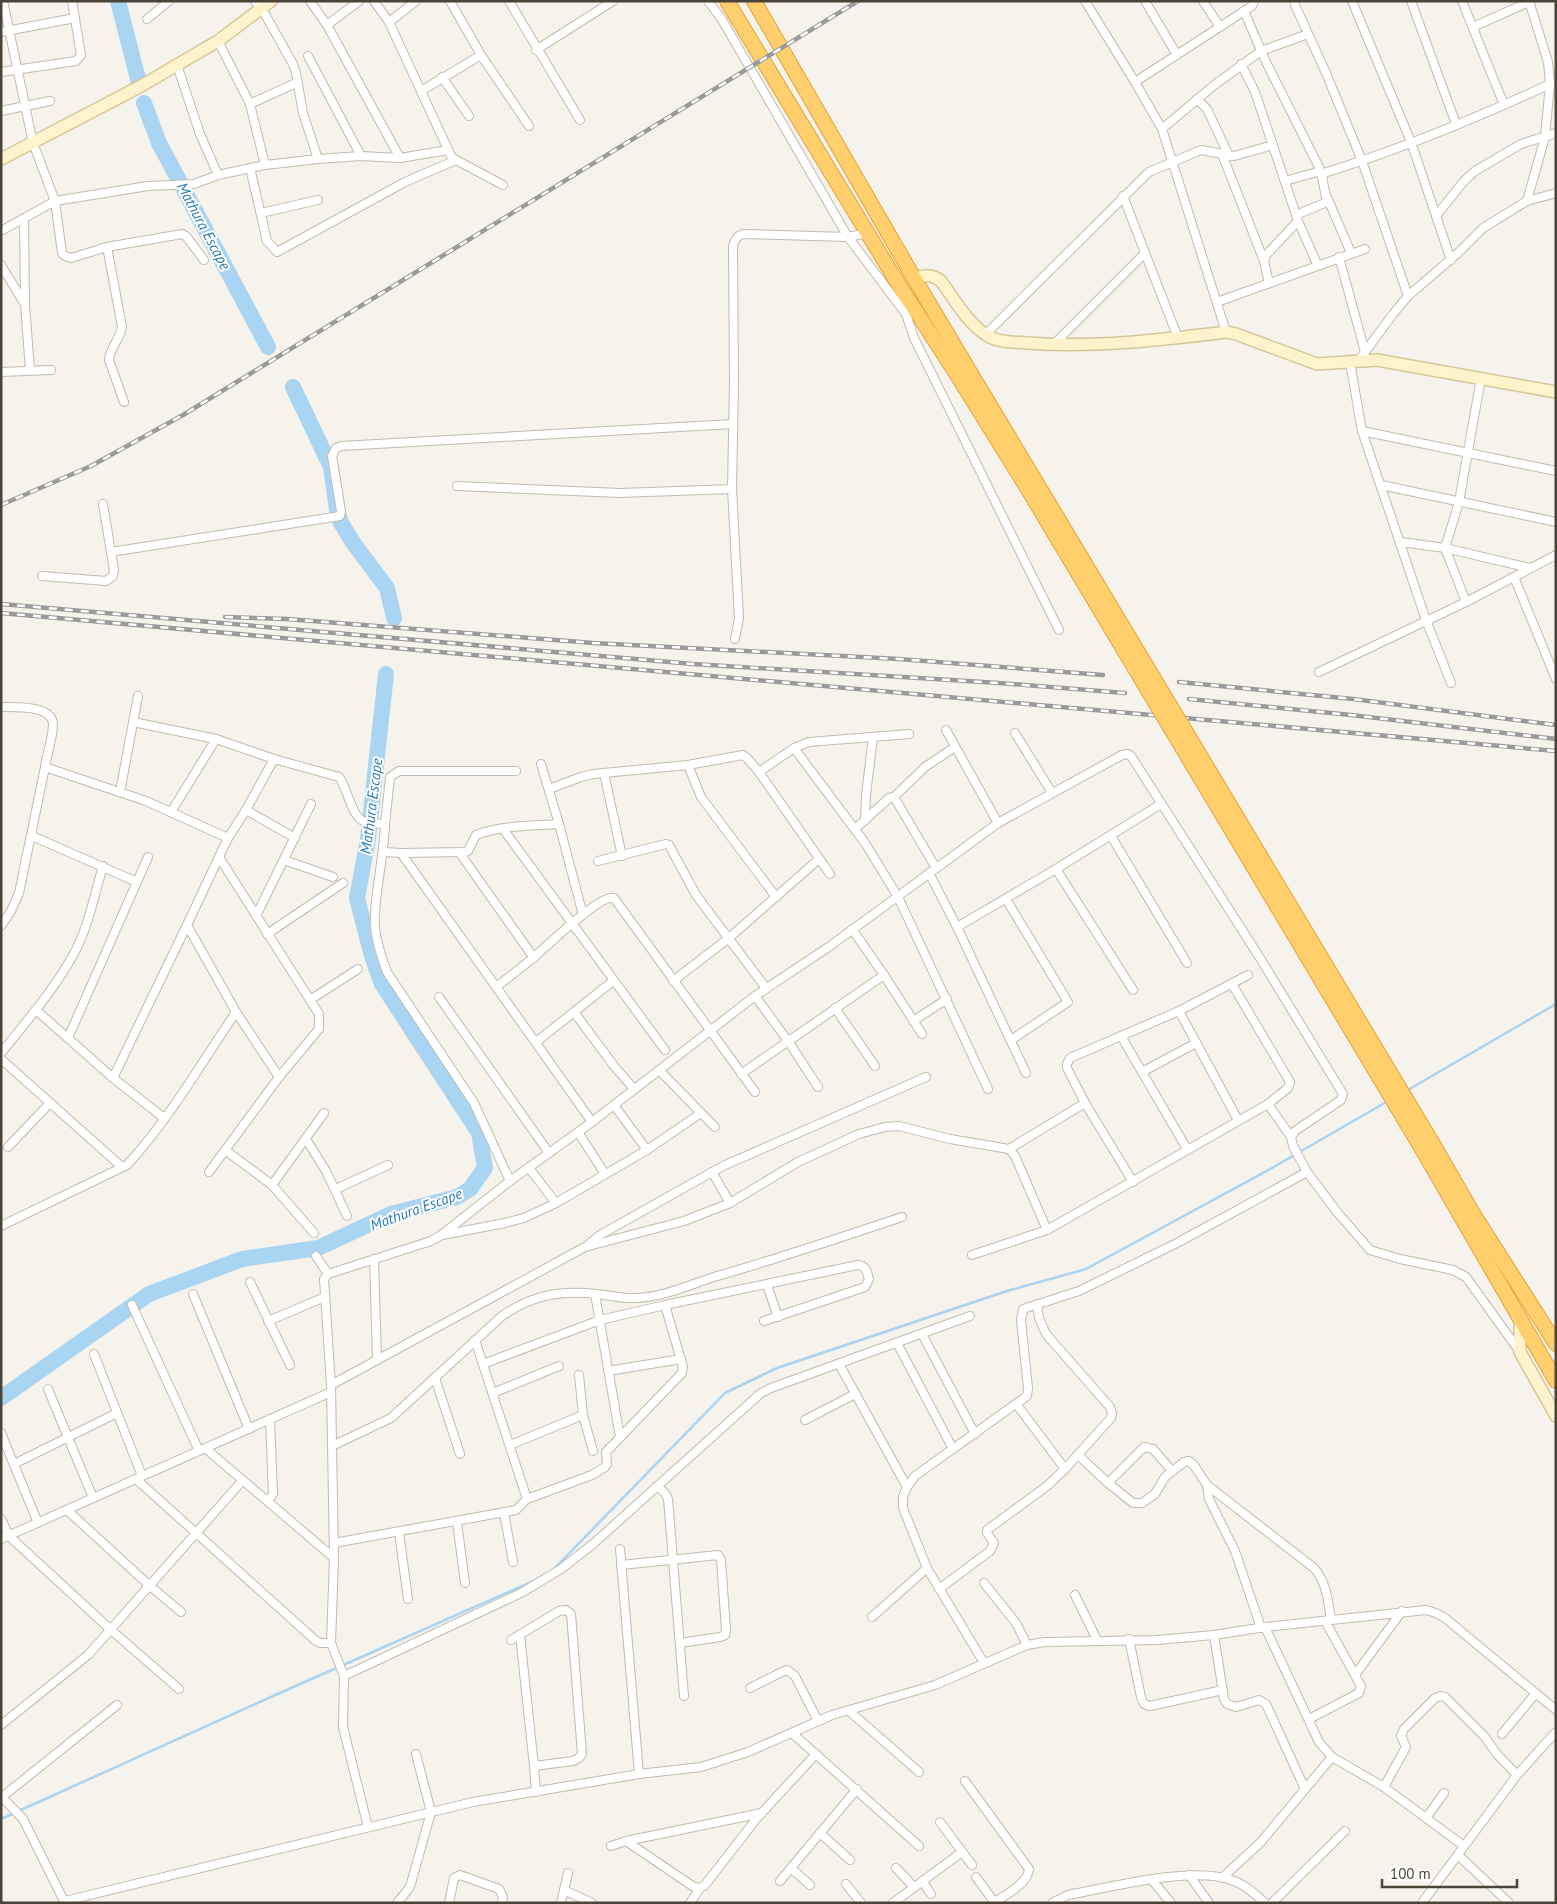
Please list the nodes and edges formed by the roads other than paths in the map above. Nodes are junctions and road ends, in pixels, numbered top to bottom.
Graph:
1 (3, 1) edge
2 (72, 1) edge
3 (310, 1) edge
4 (359, 1) edge
5 (374, 1) edge
6 (416, 1) edge
7 (450, 1) edge
8 (509, 1) edge
9 (613, 1) edge
10 (708, 1) edge
11 (727, 1) edge
12 (754, 1) edge
13 (1085, 1) edge
14 (1145, 1) edge
15 (1203, 1) edge
16 (1254, 1) edge
17 (1352, 1) edge
18 (1411, 1) edge
19 (1462, 1) edge
20 (167, 2) edge
21 (1530, 2) edge
22 (262, 4) edge
23 (1295, 5) dead end
24 (1244, 11) junction
25 (75, 18) junction
26 (147, 18) dead end
27 (389, 22) junction
28 (327, 25) junction
29 (1220, 27) junction
30 (1473, 27) junction
31 (10, 30) junction
32 (1, 32) edge
33 (1308, 34) junction
34 (218, 41) junction
35 (536, 50) junction
36 (1261, 51) junction
37 (481, 55) junction
38 (1177, 55) junction
39 (308, 56) dead end
40 (1242, 64) junction
41 (177, 65) junction
42 (19, 70) junction
43 (1, 72) edge
44 (442, 77) junction
45 (1552, 80) edge
46 (298, 82) junction
47 (1135, 82) junction
48 (421, 91) junction
49 (1197, 100) junction
50 (50, 101) dead end
51 (250, 104) junction
52 (26, 105) junction
53 (1504, 105) junction
54 (1, 111) edge
55 (469, 116) dead end
56 (580, 120) dead end
57 (1456, 124) junction
58 (529, 126) dead end
59 (1162, 130) junction
60 (1556, 132) edge
61 (1545, 137) junction
62 (1411, 142) junction
63 (33, 143) junction
64 (1274, 146) junction
65 (448, 150) junction
66 (1226, 155) junction
67 (361, 156) junction
68 (318, 158) junction
69 (400, 158) junction
70 (1, 159) edge
71 (456, 160) junction
72 (1173, 161) junction
73 (1362, 162) junction
74 (265, 165) junction
75 (250, 168) junction
76 (218, 175) junction
77 (1322, 175) junction
78 (1285, 181) junction
79 (504, 185) dead end
80 (1556, 194) edge
81 (1123, 196) junction
82 (1327, 197) junction
83 (318, 200) dead end
84 (55, 201) junction
85 (1526, 202) junction
86 (261, 213) junction
87 (1436, 216) junction
88 (1297, 218) junction
89 (24, 220) junction
90 (1, 231) edge
91 (867, 232) junction
92 (848, 237) junction
93 (107, 248) junction
94 (1364, 249) dead end
95 (1145, 253) junction
96 (1351, 253) junction
97 (1339, 257) junction
98 (204, 260) dead end
99 (1451, 260) junction
100 (1264, 261) junction
101 (1, 265) edge
102 (1318, 266) junction
103 (914, 278) junction
104 (1269, 283) junction
105 (1408, 296) junction
106 (1216, 302) junction
107 (25, 305) junction
108 (1226, 332) junction
109 (985, 334) junction
110 (1178, 338) junction
111 (1053, 345) junction
112 (1358, 358) junction
113 (30, 370) junction
114 (51, 370) dead end
115 (1, 372) edge
116 (965, 375) junction
117 (1481, 378) junction
118 (1556, 392) edge
119 (124, 402) dead end
120 (733, 424) junction
121 (1362, 431) junction
122 (1469, 453) junction
123 (1556, 471) edge
124 (1381, 485) junction
125 (457, 486) dead end
126 (732, 489) junction
127 (1459, 502) junction
128 (103, 504) dead end
129 (1556, 522) edge
130 (1401, 542) junction
131 (1445, 548) junction
132 (111, 552) junction
133 (1556, 555) edge
134 (1530, 568) junction
135 (42, 576) dead end
136 (1514, 577) junction
137 (1466, 602) junction
138 (1426, 620) junction
139 (1059, 630) dead end
140 (736, 639) dead end
141 (1319, 672) dead end
142 (1556, 679) edge
143 (1451, 683) dead end
144 (138, 696) dead end
145 (1, 707) edge
146 (133, 722) junction
147 (946, 730) dead end
148 (1015, 732) dead end
149 (909, 734) dead end
150 (873, 737) junction
151 (216, 739) junction
152 (956, 747) junction
153 (794, 748) junction
154 (274, 759) junction
155 (541, 764) dead end
156 (688, 766) junction
157 (45, 767) junction
158 (516, 771) dead end
159 (759, 772) junction
160 (604, 773) junction
161 (549, 789) junction
162 (120, 792) junction
163 (1052, 793) junction
164 (894, 797) junction
165 (311, 804) dead end
166 (1161, 804) junction
167 (246, 810) junction
168 (171, 812) junction
169 (866, 820) junction
170 (998, 823) junction
171 (382, 824) junction
172 (559, 824) junction
173 (503, 829) junction
174 (855, 829) junction
175 (32, 836) junction
176 (1111, 836) junction
177 (228, 838) junction
178 (295, 838) junction
179 (384, 852) junction
180 (459, 852) junction
181 (401, 853) junction
182 (622, 856) junction
183 (148, 857) dead end
184 (219, 857) junction
185 (819, 859) junction
186 (284, 860) junction
187 (598, 862) dead end
188 (103, 866) junction
189 (936, 868) junction
190 (1056, 869) junction
191 (830, 874) dead end
192 (929, 874) junction
193 (332, 877) dead end
194 (137, 882) junction
195 (342, 882) dead end
196 (776, 897) junction
197 (898, 897) junction
198 (1006, 899) junction
199 (583, 915) junction
200 (256, 916) junction
201 (187, 924) junction
202 (572, 924) junction
203 (1, 926) edge
204 (957, 927) junction
205 (852, 929) junction
206 (267, 934) junction
207 (729, 938) junction
208 (534, 958) junction
209 (1187, 963) dead end
210 (358, 969) dead end
211 (884, 975) junction
212 (1248, 975) dead end
213 (613, 981) junction
214 (673, 981) junction
215 (1232, 984) junction
216 (496, 987) junction
217 (766, 988) junction
218 (1133, 990) dead end
219 (755, 996) junction
220 (439, 997) dead end
221 (310, 1000) junction
222 (947, 1000) junction
223 (835, 1008) junction
224 (36, 1010) junction
225 (1179, 1011) junction
226 (236, 1012) junction
227 (574, 1012) junction
228 (912, 1021) junction
229 (710, 1032) junction
230 (922, 1034) dead end
231 (1121, 1036) junction
232 (68, 1038) junction
233 (1011, 1040) junction
234 (536, 1042) junction
235 (788, 1042) junction
236 (1196, 1043) junction
237 (665, 1050) dead end
238 (1, 1053) edge
239 (1, 1059) edge
240 (875, 1066) dead end
241 (659, 1070) junction
242 (1142, 1072) junction
243 (1026, 1073) dead end
244 (741, 1074) junction
245 (279, 1077) junction
246 (926, 1077) dead end
247 (113, 1078) junction
248 (818, 1087) dead end
249 (634, 1089) junction
250 (988, 1089) dead end
251 (755, 1092) dead end
252 (50, 1103) junction
253 (1086, 1103) junction
254 (1268, 1104) junction
255 (614, 1105) junction
256 (324, 1113) dead end
257 (701, 1113) junction
258 (164, 1118) junction
259 (1238, 1120) junction
260 (592, 1122) junction
261 (715, 1127) dead end
262 (578, 1132) junction
263 (1290, 1137) junction
264 (306, 1139) junction
265 (1427, 1146) junction
266 (8, 1147) dead end
267 (1009, 1149) junction
268 (1187, 1149) junction
269 (225, 1150) junction
270 (647, 1150) junction
271 (549, 1153) junction
272 (388, 1165) dead end
273 (122, 1167) junction
274 (528, 1168) junction
275 (209, 1172) dead end
276 (712, 1172) junction
277 (1307, 1172) junction
278 (605, 1174) junction
279 (510, 1181) junction
280 (1132, 1182) junction
281 (272, 1185) junction
282 (336, 1189) junction
283 (556, 1203) junction
284 (730, 1203) junction
285 (348, 1216) dead end
286 (902, 1217) dead end
287 (1, 1226) edge
288 (1047, 1230) junction
289 (314, 1233) dead end
290 (440, 1236) junction
291 (585, 1247) junction
292 (972, 1255) dead end
293 (316, 1256) dead end
294 (374, 1259) junction
295 (328, 1274) junction
296 (250, 1282) dead end
297 (767, 1285) junction
298 (192, 1294) dead end
299 (595, 1294) junction
300 (325, 1297) junction
301 (1037, 1304) junction
302 (132, 1305) dead end
303 (665, 1305) junction
304 (970, 1316) dead end
305 (778, 1317) junction
306 (1520, 1317) junction
307 (600, 1320) junction
308 (764, 1321) dead end
309 (268, 1322) junction
310 (922, 1334) junction
311 (475, 1340) junction
312 (897, 1343) junction
313 (1556, 1344) edge
314 (1520, 1352) junction
315 (94, 1354) dead end
316 (681, 1359) junction
317 (376, 1360) junction
318 (483, 1364) junction
319 (839, 1364) junction
320 (290, 1365) dead end
321 (558, 1366) dead end
322 (608, 1371) junction
323 (578, 1376) dead end
324 (435, 1378) junction
325 (1556, 1381) edge
326 (331, 1388) junction
327 (48, 1389) dead end
328 (493, 1393) junction
329 (855, 1394) junction
330 (1017, 1405) junction
331 (117, 1413) junction
332 (583, 1415) junction
333 (1556, 1416) edge
334 (270, 1419) junction
335 (805, 1420) dead end
336 (249, 1429) junction
337 (1, 1433) edge
338 (975, 1434) junction
339 (620, 1436) junction
340 (68, 1437) junction
341 (510, 1445) junction
342 (332, 1446) junction
343 (202, 1449) junction
344 (954, 1450) junction
345 (593, 1451) dead end
346 (460, 1454) dead end
347 (1078, 1456) junction
348 (14, 1464) junction
349 (1065, 1469) junction
350 (1172, 1471) junction
351 (139, 1478) junction
352 (243, 1480) junction
353 (1108, 1483) junction
354 (1207, 1485) junction
355 (657, 1486) junction
356 (907, 1487) junction
357 (93, 1498) junction
358 (527, 1499) junction
359 (268, 1501) junction
360 (67, 1510) junction
361 (504, 1513) junction
362 (1, 1519) edge
363 (457, 1522) junction
364 (38, 1523) junction
365 (399, 1532) junction
366 (196, 1534) junction
367 (5, 1537) edge
368 (334, 1544) junction
369 (620, 1549) dead end
370 (334, 1558) junction
371 (674, 1560) junction
372 (513, 1562) dead end
373 (621, 1565) junction
374 (927, 1568) junction
375 (465, 1583) dead end
376 (984, 1583) dead end
377 (150, 1586) junction
378 (939, 1589) junction
379 (1075, 1595) dead end
380 (408, 1599) dead end
381 (1402, 1611) junction
382 (182, 1612) dead end
383 (872, 1617) dead end
384 (1328, 1620) junction
385 (1263, 1627) junction
386 (110, 1630) junction
387 (520, 1635) junction
388 (1214, 1635) junction
389 (1129, 1639) junction
390 (512, 1640) dead end
391 (1097, 1640) junction
392 (331, 1643) junction
393 (680, 1643) junction
394 (1027, 1645) junction
395 (984, 1663) junction
396 (343, 1673) junction
397 (1355, 1675) junction
398 (750, 1688) dead end
399 (179, 1690) dead end
400 (1223, 1690) junction
401 (1536, 1693) junction
402 (684, 1696) dead end
403 (117, 1704) dead end
404 (848, 1710) junction
405 (1556, 1710) edge
406 (1310, 1719) junction
407 (818, 1721) junction
408 (1, 1724) edge
409 (1556, 1732) edge
410 (792, 1733) junction
411 (1502, 1734) dead end
412 (416, 1754) dead end
413 (816, 1754) junction
414 (1332, 1757) junction
415 (534, 1766) junction
416 (919, 1772) dead end
417 (639, 1774) junction
418 (1517, 1775) junction
419 (965, 1781) dead end
420 (1384, 1788) junction
421 (1305, 1789) junction
422 (857, 1790) junction
423 (536, 1792) junction
424 (1444, 1793) dead end
425 (2, 1797) edge
426 (431, 1812) junction
427 (762, 1813) junction
428 (1426, 1818) junction
429 (940, 1822) dead end
430 (368, 1827) junction
431 (1345, 1831) dead end
432 (820, 1833) junction
433 (626, 1841) junction
434 (611, 1846) dead end
435 (919, 1846) dead end
436 (1464, 1846) junction
437 (962, 1852) junction
438 (1458, 1855) junction
439 (850, 1860) dead end
440 (972, 1865) dead end
441 (791, 1868) junction
442 (896, 1868) dead end
443 (568, 1873) dead end
444 (1189, 1875) junction
445 (1223, 1877) junction
446 (976, 1878) dead end
447 (1152, 1880) junction
448 (780, 1881) dead end
449 (922, 1881) junction
450 (846, 1884) dead end
451 (810, 1885) dead end
452 (914, 1887) junction
453 (700, 1888) junction
454 (564, 1890) junction
455 (931, 1894) dead end
456 (65, 1902) edge
457 (397, 1903) edge
458 (449, 1903) edge
459 (502, 1903) edge
460 (561, 1903) edge
461 (592, 1903) edge
462 (690, 1903) edge
463 (861, 1903) edge
464 (893, 1903) edge
465 (994, 1903) edge
466 (1052, 1903) edge
467 (1171, 1903) edge
468 (1209, 1903) edge
469 (1265, 1903) edge
470 (1272, 1903) edge
471 (1422, 1903) edge
472 (1508, 1903) edge

1 - 31 street
2 - 25 street
3 - 28 street
4 - 28 street
5 - 27 street
6 - 27 street
7 - 37 street
8 - 35 street
9 - 35 street
10 - 92 street
11 - 91 highway
12 - 103 highway
13 - 47 street
14 - 38 street
15 - 29 street
16 - 24 street
17 - 62 street
18 - 57 street
19 - 30 street
20 - 26 street
21 - 30 street
21 - 45 street
22 - 34 street
22 - 46 street
23 - 33 street
24 - 29 street
24 - 36 street
25 - 31 street
25 - 42 street
27 - 48 street
28 - 69 street
29 - 38 street
30 - 53 street
31 - 32 street
31 - 42 street
33 - 36 street
33 - 73 street
34 - 41 street
34 - 51 street
35 - 56 street
36 - 40 street
36 - 77 street
37 - 44 street
37 - 58 street
38 - 47 street
39 - 67 street
40 - 49 street
40 - 64 street
41 - 63 street
41 - 76 street
42 - 43 street
42 - 52 street
44 - 48 street
44 - 55 street
45 - 53 street
45 - 61 street
46 - 51 street
46 - 68 street
47 - 59 street
48 - 65 street
49 - 59 street
49 - 66 street
50 - 52 street
51 - 74 street
52 - 54 street
52 - 63 street
53 - 57 street
57 - 62 street
59 - 72 street
60 - 61 street
61 - 85 street
61 - 87 street
62 - 73 street
62 - 87 street
63 - 70 street
63 - 84 street
64 - 66 street
64 - 78 street
65 - 69 street
65 - 71 street
66 - 72 street
66 - 100 street
67 - 68 street
67 - 69 street
68 - 74 street
71 - 79 street
71 - 86 street
72 - 81 street
72 - 106 street
73 - 77 street
73 - 105 street
74 - 75 street
75 - 76 street
75 - 86 street
76 - 84 street
77 - 78 street
77 - 82 street
78 - 88 street
80 - 85 street
81 - 95 street
81 - 109 street
82 - 88 street
82 - 96 street
83 - 86 street
84 - 89 street
84 - 93 street
85 - 99 street
87 - 99 street
88 - 100 street
88 - 102 street
89 - 90 street
89 - 107 street
91 - 92 street
91 - 116 highway
92 - 120 street
92 - 139 street
93 - 98 street
93 - 119 street
94 - 96 street
95 - 110 street
95 - 111 street
96 - 97 street
97 - 102 street
97 - 112 street
99 - 105 street
100 - 104 street
101 - 107 street
102 - 104 street
103 - 109 street
103 - 116 highway
104 - 106 street
105 - 112 street
106 - 108 street
107 - 113 street
108 - 110 street
108 - 112 street
109 - 111 street
110 - 111 street
112 - 117 street
112 - 121 street
113 - 114 street
113 - 115 street
116 - 265 highway, bridge
117 - 118 street
117 - 122 street
120 - 126 street
120 - 132 street
121 - 122 street
121 - 124 street
122 - 123 street
122 - 127 street
124 - 127 street
124 - 130 street
125 - 126 street
126 - 140 street
127 - 129 street
127 - 131 street
128 - 132 street
130 - 131 street
130 - 138 street
131 - 134 street
131 - 137 street
132 - 135 street
133 - 134 street
134 - 136 street
136 - 137 street
136 - 142 street
137 - 138 street
138 - 141 street
138 - 143 street
144 - 146 street
145 - 157 street
146 - 151 street
146 - 162 street
147 - 152 street
148 - 163 street
149 - 150 street
150 - 153 street
150 - 169 street
151 - 154 street
151 - 168 street
152 - 164 street
152 - 170 street
153 - 159 street
153 - 174 street
154 - 167 street
154 - 171 street
155 - 161 street
156 - 159 street
156 - 160 street
156 - 196 street
157 - 162 street
157 - 175 street
158 - 171 street
159 - 185 street
160 - 161 street
160 - 182 street
161 - 172 street
162 - 168 street
163 - 166 street
163 - 170 street
164 - 169 street
164 - 189 street
165 - 178 street
166 - 176 street
166 - 263 street
167 - 177 street
167 - 178 street
168 - 177 street
169 - 174 street
170 - 189 street
171 - 179 street
172 - 173 street
172 - 199 street
173 - 180 street
173 - 202 street
174 - 197 street
175 - 188 street
175 - 203 street
176 - 190 street
176 - 209 street
177 - 184 street
178 - 186 street
179 - 181 street
179 - 279 street
180 - 181 street
180 - 208 street
181 - 216 street
182 - 187 street
182 - 207 street
183 - 194 street
184 - 200 street
184 - 201 street
185 - 191 street
185 - 196 street
186 - 193 street
186 - 200 street
188 - 194 street
188 - 224 street
189 - 192 street
190 - 198 street
190 - 218 street
192 - 197 street
192 - 204 street
194 - 232 street
195 - 206 street
196 - 207 street
197 - 205 street
197 - 222 street
198 - 204 street
198 - 233 street
199 - 202 street
199 - 214 street
200 - 206 street
201 - 226 street
201 - 247 street
202 - 208 street
202 - 213 street
204 - 233 street
205 - 211 street
205 - 217 street
206 - 221 street
207 - 214 street
207 - 217 street
208 - 216 street
210 - 221 street
211 - 223 street
211 - 228 street
212 - 215 street
213 - 227 street
213 - 237 street
214 - 229 street
215 - 225 street
215 - 254 street
216 - 234 street
217 - 219 street
219 - 229 street
219 - 235 street
220 - 271 street
221 - 245 street
222 - 228 street
222 - 250 street
223 - 235 street
223 - 240 street
224 - 232 street
224 - 238 street
225 - 231 street
225 - 236 street
226 - 245 street
226 - 258 street
227 - 234 street
227 - 249 street
228 - 230 street
229 - 241 street
229 - 244 street
231 - 242 street
231 - 253 street
232 - 247 street
233 - 243 street
234 - 260 street
235 - 244 street
235 - 248 street
236 - 242 street
236 - 259 street
239 - 252 street
241 - 249 street
241 - 257 street
242 - 268 street
244 - 251 street
245 - 269 street
246 - 276 street
247 - 258 street
249 - 255 street
252 - 266 street
252 - 273 street
253 - 267 street
253 - 280 street
254 - 259 street
254 - 263 street
255 - 260 street
255 - 270 street
256 - 264 street
257 - 261 street
257 - 270 street
258 - 273 street
259 - 268 street
260 - 262 street
262 - 271 street
262 - 278 street
263 - 277 street
264 - 281 street
264 - 282 street
265 - 306 highway
265 - 313 highway
267 - 284 street
267 - 288 street
268 - 280 street
269 - 275 street
269 - 281 street
270 - 278 street
271 - 274 street
272 - 282 street
273 - 287 street
274 - 279 street
274 - 283 street
276 - 284 street
276 - 291 street
277 - 301 street
277 - 314 street
278 - 283 street
279 - 290 street
280 - 288 street
281 - 289 street
282 - 285 street
283 - 290 street
284 - 291 street
286 - 299 street
288 - 292 street
290 - 294 street
291 - 317 street
293 - 295 street
294 - 295 street
294 - 317 street
295 - 300 street
296 - 309 street
297 - 303 street
297 - 305 street
297 - 305 street
298 - 336 street
299 - 307 street
299 - 311 street
300 - 309 street
300 - 326 street
301 - 330 street
301 - 347 street
302 - 343 street
303 - 307 street
303 - 316 street
304 - 310 street
305 - 308 street
306 - 314 street
306 - 325 highway
307 - 318 street
307 - 322 street
309 - 320 street
310 - 312 street
310 - 338 street
311 - 318 street
311 - 324 street
312 - 319 street
312 - 344 street
314 - 333 street
315 - 331 street
316 - 322 street
316 - 339 street
317 - 326 street
318 - 328 street
319 - 329 street
319 - 355 street
321 - 328 street
322 - 339 street
323 - 332 street
324 - 342 street
324 - 346 street
326 - 334 street
326 - 342 street
327 - 340 street
328 - 341 street
329 - 335 street
329 - 356 street
330 - 338 street
330 - 349 street
331 - 340 street
331 - 351 street
332 - 341 street
332 - 345 street
334 - 336 street
334 - 359 street
336 - 343 street
337 - 348 street
338 - 344 street
339 - 358 street
340 - 348 street
340 - 357 street
341 - 358 street
342 - 368 street
343 - 351 street
343 - 352 street
344 - 356 street
347 - 349 street
347 - 353 street
348 - 364 street
349 - 378 street
350 - 353 street
350 - 353 street
350 - 354 street
351 - 357 street
351 - 366 street
352 - 359 street
352 - 366 street
354 - 384 street
354 - 385 street
355 - 371 street
355 - 396 street
356 - 374 street
357 - 360 street
358 - 361 street
359 - 370 street
360 - 364 street
360 - 377 street
361 - 363 street
361 - 372 street
362 - 367 street
363 - 365 street
363 - 375 street
364 - 367 street
365 - 368 street
365 - 380 street
366 - 377 street
366 - 392 street
367 - 386 street
368 - 370 street
369 - 373 street
370 - 392 street
371 - 373 street
371 - 393 street
371 - 393 street
373 - 417 street
374 - 378 street
374 - 383 street
376 - 394 street
377 - 382 street
377 - 386 street
378 - 395 street
379 - 391 street
381 - 384 street
381 - 397 street
381 - 401 street
384 - 385 street
384 - 397 street
385 - 388 street
385 - 406 street
386 - 399 street
386 - 408 street
387 - 390 street
387 - 415 street
387 - 415 street
388 - 389 street
388 - 400 street
389 - 391 street
389 - 400 street
391 - 394 street
392 - 396 street
393 - 402 street
394 - 395 street
395 - 404 street
396 - 430 street
397 - 406 street
398 - 407 street
400 - 421 street
401 - 405 street
401 - 411 street
403 - 425 street
404 - 407 street
404 - 416 street
406 - 414 street
407 - 410 street
409 - 418 street
410 - 413 street
410 - 417 street
412 - 426 street
413 - 422 street
413 - 427 street
414 - 420 street
414 - 421 street
415 - 423 street
417 - 423 street
418 - 420 street
418 - 436 street
419 - 465 street
420 - 428 street
421 - 445 street
422 - 432 street
422 - 435 street
423 - 426 street
424 - 428 street
425 - 456 street
426 - 430 street
426 - 457 street
427 - 433 street
427 - 453 street
428 - 436 street
429 - 437 street
430 - 456 street
431 - 470 street
432 - 439 street
432 - 441 street
433 - 434 street
433 - 453 street
436 - 438 street
437 - 440 street
437 - 449 street
438 - 471 street
438 - 472 street
441 - 448 street
441 - 451 street
442 - 452 street
443 - 454 street
444 - 445 street
444 - 447 street
444 - 468 street
445 - 469 street
446 - 465 street
447 - 466 street
447 - 467 street
449 - 452 street
449 - 455 street
450 - 463 street
452 - 464 street
453 - 462 street
454 - 460 street
454 - 461 street
458 - 459 street

